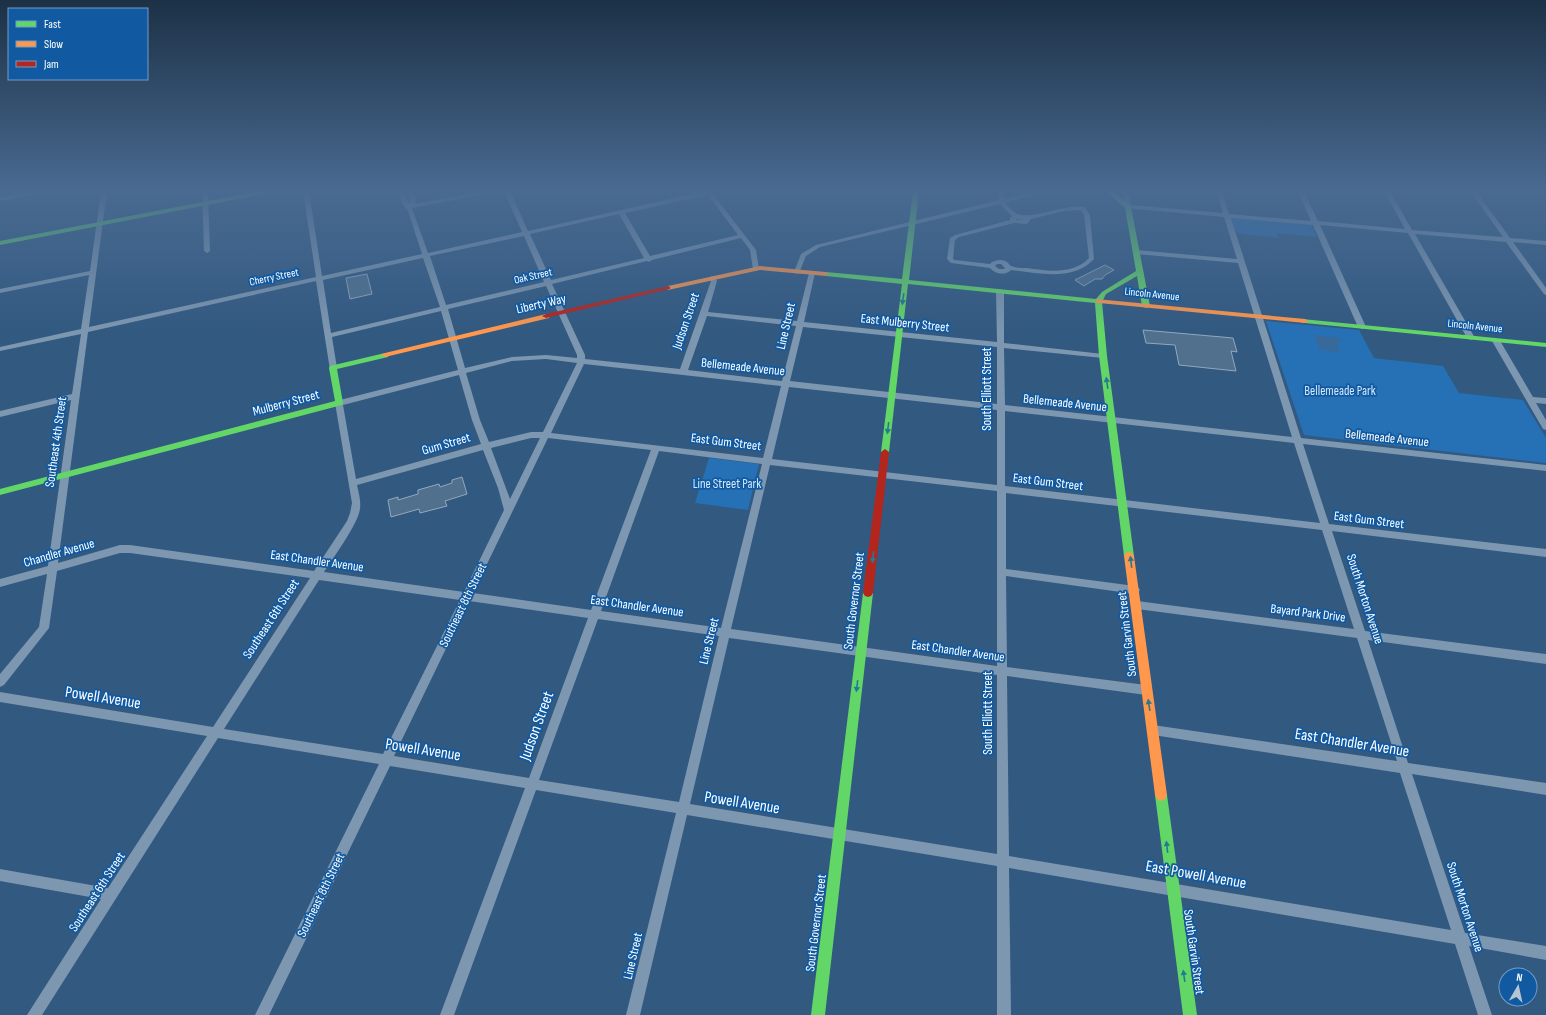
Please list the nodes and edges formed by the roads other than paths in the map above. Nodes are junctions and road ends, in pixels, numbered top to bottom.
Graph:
1 (24, 238) edge
2 (98, 238) edge
3 (207, 238) edge
4 (313, 238) edge
5 (420, 238) edge
6 (501, 238) edge
7 (528, 238) edge
8 (636, 238) edge
9 (734, 238) edge
10 (745, 238) edge
11 (849, 238) edge
12 (910, 238) edge
13 (952, 238) edge
14 (1090, 238) edge
15 (1134, 238) edge
16 (1234, 238) edge
17 (1322, 238) edge
18 (1414, 238) edge
19 (1499, 238) edge
20 (1507, 239) junction
21 (0, 243) edge
22 (1546, 243) edge
23 (207, 251) dead end
24 (1136, 252) junction
25 (425, 255) junction
26 (649, 260) junction
27 (1241, 261) junction
28 (756, 269) junction
29 (93, 272) junction
30 (797, 272) junction
31 (1140, 272) junction
32 (812, 273) junction
33 (712, 278) junction
34 (319, 279) junction
35 (906, 282) junction
36 (549, 284) junction
37 (0, 291) edge
38 (1000, 291) junction
39 (1546, 293) edge
40 (1098, 301) junction
41 (1146, 306) junction
42 (444, 309) junction
43 (563, 312) junction
44 (704, 314) junction
45 (1259, 317) junction
46 (800, 324) junction
47 (1362, 327) junction
48 (85, 330) junction
49 (898, 334) junction
50 (328, 336) junction
51 (1471, 338) junction
52 (453, 339) junction
53 (1496, 340) junction
54 (1001, 345) junction
55 (1546, 345) edge
56 (0, 349) edge
57 (1104, 356) junction
58 (581, 362) junction
59 (334, 368) junction
60 (462, 372) junction
61 (682, 373) junction
62 (786, 385) junction
63 (76, 396) junction
64 (892, 397) junction
65 (1530, 400) junction
66 (1546, 401) edge
67 (339, 403) junction
68 (1000, 409) junction
69 (0, 414) edge
70 (1113, 421) junction
71 (1546, 427) edge
72 (546, 434) junction
73 (1298, 442) junction
74 (486, 446) junction
75 (656, 447) junction
76 (767, 460) junction
77 (1546, 468) edge
78 (65, 475) junction
79 (882, 475) junction
80 (353, 483) junction
81 (1001, 489) junction
82 (0, 492) edge
83 (1124, 504) junction
84 (509, 512) junction
85 (1327, 528) junction
86 (125, 549) joint
87 (1546, 553) edge
88 (52, 569) junction
89 (1002, 572) junction
90 (316, 575) junction
91 (0, 584) edge
92 (1135, 590) junction
93 (467, 596) junction
94 (1137, 605) junction
95 (595, 614) junction
96 (725, 632) junction
97 (1361, 634) junction
98 (861, 652) junction
99 (1546, 658) edge
100 (1002, 671) junction
101 (0, 682) edge
102 (1146, 690) junction
103 (0, 697) edge
104 (1153, 730) junction
105 (215, 733) junction
106 (386, 760) junction
107 (1404, 767) junction
108 (532, 784) junction
109 (1546, 788) edge
110 (682, 809) junction
111 (840, 835) junction
112 (1003, 861) junction
113 (0, 875) edge
114 (1172, 889) junction
115 (112, 895) junction
116 (1460, 938) junction
117 (1546, 953) edge
118 (34, 1015) edge
119 (262, 1015) edge
120 (447, 1015) edge
121 (633, 1015) edge
122 (818, 1015) edge
123 (1004, 1015) edge
124 (1190, 1015) edge
125 (1485, 1015) edge

1 - 21 street
2 - 29 street, Southeast 4th Street
3 - 23 street
4 - 34 street, Southeast 6th Street
5 - 25 street
6 - 25 street, Cherry Street
7 - 36 street
8 - 26 street
9 - 26 street, Oak Street
10 - 28 street
11 - 30 street
12 - 35 street, South Governor Street
13 - 14 street
15 - 24 street
16 - 27 street, South Morton Avenue
17 - 47 street
18 - 51 street
19 - 20 street
20 - 22 street
20 - 39 street
24 - 27 street
24 - 31 street
25 - 34 street, Cherry Street
25 - 42 street
26 - 36 street, Oak Street
27 - 45 street, South Morton Avenue
28 - 30 street, Lincoln Avenue
28 - 33 street, Liberty Way
29 - 37 street
29 - 48 street, Southeast 4th Street
30 - 32 street, Lincoln Avenue
31 - 40 street
31 - 41 street
32 - 35 street, Lincoln Avenue
32 - 46 street, Line Street
33 - 43 street, Liberty Way
33 - 44 street, Judson Street
34 - 48 street, Cherry Street
34 - 50 street, Southeast 6th Street
35 - 38 street, Lincoln Avenue
35 -> 49 street, South Governor Street
36 - 42 street, Oak Street
36 - 43 street
38 - 40 street, Lincoln Avenue
38 - 54 street, South Elliott Street
40 - 41 street, Lincoln Avenue
40 - 57 street, South Garvin Street
41 - 45 street, Lincoln Avenue
42 - 50 street, Oak Street
42 - 52 street
43 - 52 street, Liberty Way
43 - 58 street
44 - 46 street, East Mulberry Street
44 - 61 street, Judson Street
45 - 47 street, Lincoln Avenue
45 - 73 street, South Morton Avenue
46 - 49 street, East Mulberry Street
46 - 62 street, Line Street
47 - 51 street, Lincoln Avenue
48 - 56 street, Cherry Street
48 - 63 street, Southeast 4th Street
49 - 54 street, East Mulberry Street
49 - 64 street, South Governor Street
50 - 59 street, Southeast 6th Street
51 - 53 street, Lincoln Avenue
52 - 59 street, Liberty Way
52 - 60 street
53 - 55 street, Lincoln Avenue
53 - 65 street
54 - 57 street, East Mulberry Street
54 - 68 street, South Elliott Street
70 -> 57 street, South Garvin Street
58 - 60 street, Mulberry Street
58 - 61 street, Bellemeade Avenue
58 - 72 street, Southeast 8th Street
59 - 67 street, Southeast 6th Street
60 - 67 street, Mulberry Street
60 - 74 street
61 - 62 street, Bellemeade Avenue
62 - 64 street, Bellemeade Avenue
62 - 76 street, Line Street
63 - 69 street
63 - 78 street, Southeast 4th Street
64 - 68 street, Bellemeade Avenue
64 -> 79 street, South Governor Street
65 - 66 street
65 - 71 street
67 - 78 street, Mulberry Street
67 - 80 street, Southeast 6th Street
68 - 70 street, Bellemeade Avenue
68 - 81 street, South Elliott Street
70 - 73 street, Bellemeade Avenue
70 - 83 street, South Garvin Street
72 - 74 street, Gum Street
72 - 75 street, East Gum Street
72 - 84 street, Southeast 8th Street
73 - 77 street, Bellemeade Avenue
73 - 85 street, South Morton Avenue
74 - 80 street, Gum Street
74 - 84 street
75 - 76 street, East Gum Street
75 - 95 street, Judson Street
76 - 79 street, East Gum Street
76 - 96 street, Line Street
78 - 82 street, Mulberry Street
78 - 88 street, Southeast 4th Street
79 - 81 street, East Gum Street
79 -> 98 street, South Governor Street
80 - 90 street, Southeast 6th Street
81 - 83 street, East Gum Street
81 - 89 street, South Elliott Street
83 - 85 street, East Gum Street
92 -> 83 street, South Garvin Street
84 - 93 street, Southeast 8th Street
85 - 87 street, East Gum Street
85 - 97 street, South Morton Avenue
86 - 88 street, Chandler Avenue
86 - 90 street, East Chandler Avenue
88 - 91 street, Chandler Avenue
88 - 101 street, Southeast 4th Street
89 - 92 street
89 - 100 street, South Elliott Street
90 - 93 street, East Chandler Avenue
90 - 105 street, Southeast 6th Street
92 - 94 street, South Garvin Street
93 - 95 street, East Chandler Avenue
93 - 106 street, Southeast 8th Street
94 - 97 street, Bayard Park Drive
94 - 102 street, South Garvin Street
95 - 96 street, East Chandler Avenue
95 - 108 street, Judson Street
96 - 98 street, East Chandler Avenue
96 - 110 street, Line Street
97 - 99 street, Bayard Park Drive
97 - 107 street, South Morton Avenue
98 - 100 street, East Chandler Avenue
98 -> 111 street, South Governor Street
100 - 102 street, East Chandler Avenue
100 - 112 street, South Elliott Street
104 -> 102 street, South Garvin Street
103 - 105 street, Powell Avenue
104 - 107 street, East Chandler Avenue
114 -> 104 street, South Garvin Street
105 - 106 street, Powell Avenue
105 - 115 street, Southeast 6th Street
106 - 108 street, Powell Avenue
106 - 119 street, Southeast 8th Street
107 - 109 street, East Chandler Avenue
107 - 116 street, South Morton Avenue
108 - 110 street, Powell Avenue
108 - 120 street, Judson Street
110 - 111 street, Powell Avenue
110 - 121 street, Line Street
111 - 112 street, East Powell Avenue
111 - 122 street, South Governor Street
112 - 114 street, East Powell Avenue
112 - 123 street, South Elliott Street
113 - 115 street
114 - 116 street, East Powell Avenue
124 -> 114 street, South Garvin Street
115 - 118 street, Southeast 6th Street
116 - 117 street, East Powell Avenue
116 - 125 street, South Morton Avenue

